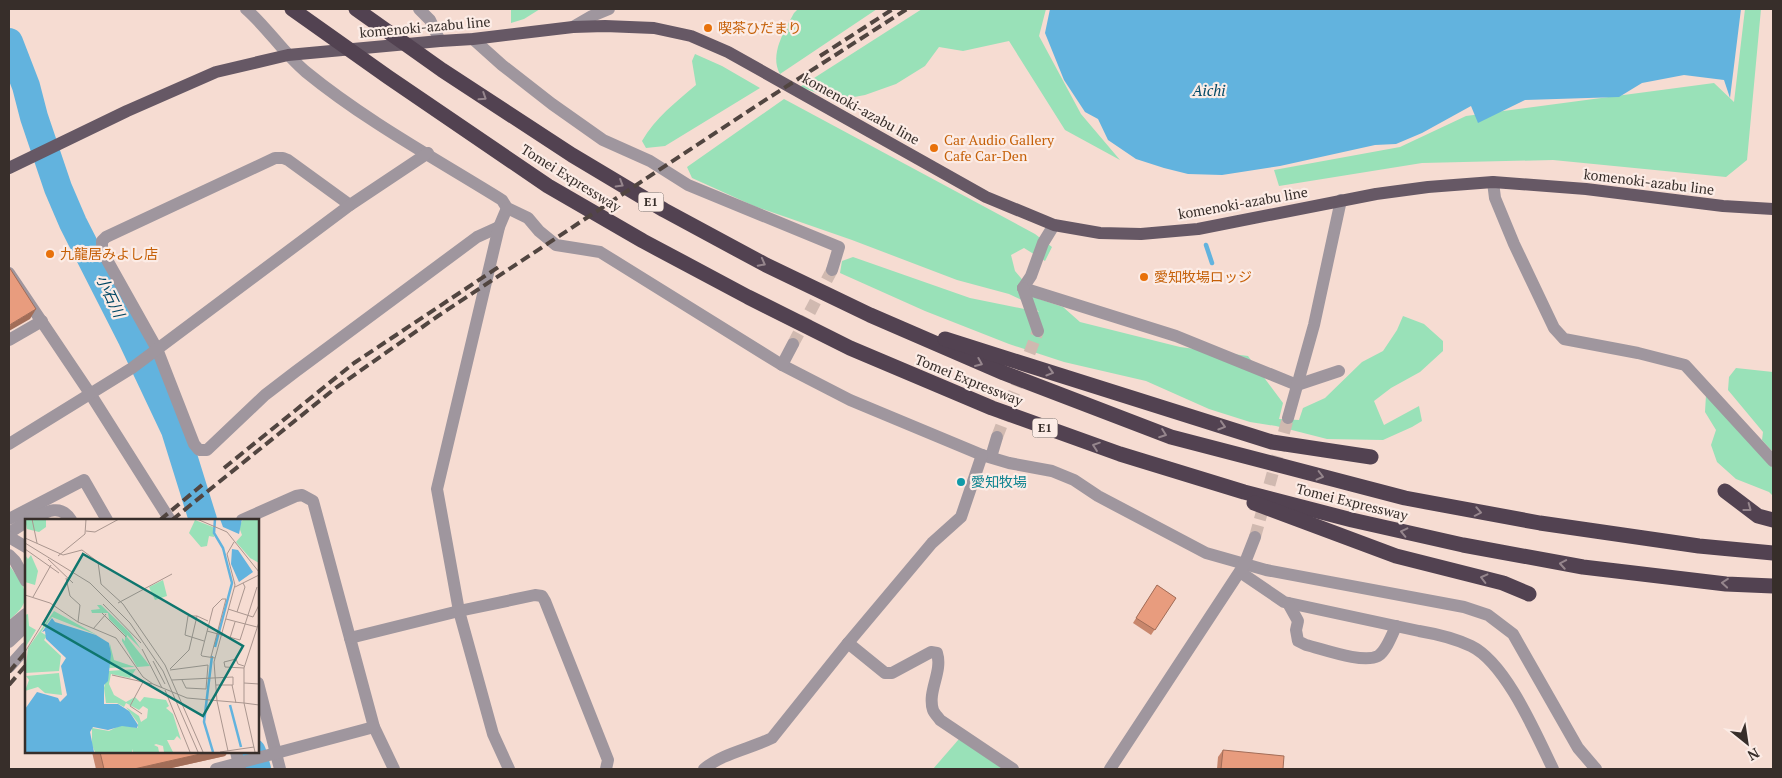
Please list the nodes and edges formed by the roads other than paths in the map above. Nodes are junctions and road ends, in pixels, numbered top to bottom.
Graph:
1 (246, 9) edge
2 (292, 9) edge
3 (419, 9) edge
4 (609, 9) edge
5 (360, 12) edge
6 (573, 27) junction
7 (473, 39) junction
8 (440, 41) junction
9 (288, 55) junction
10 (428, 154) junction
11 (9, 168) edge
12 (1493, 182) junction
13 (1341, 200) junction
14 (350, 205) junction
15 (507, 208) junction
16 (1773, 209) edge
17 (1054, 225) junction
18 (499, 227) junction
19 (832, 270) tunnel mouth
20 (9, 272) edge
21 (1023, 288) junction
22 (870, 315) junction
23 (42, 321) junction
24 (1038, 331) tunnel mouth
25 (9, 340) edge
26 (793, 344) tunnel mouth
27 (157, 349) junction
28 (782, 365) junction
29 (1339, 372) dead end
30 (1297, 385) junction
31 (91, 395) junction
32 (1288, 418) tunnel mouth
33 (997, 437) tunnel mouth
34 (9, 444) edge
35 (1120, 454) junction
36 (987, 456) junction
37 (1371, 458) dead end
38 (1773, 461) edge
39 (1725, 491) dead end
40 (32, 519) edge
41 (42, 519) edge
42 (62, 519) edge
43 (70, 519) edge
44 (106, 519) edge
45 (169, 519) edge
46 (244, 519) edge
47 (9, 520) edge
48 (1773, 520) edge
49 (18, 532) edge
50 (1255, 537) tunnel mouth
51 (25, 545) edge
52 (1773, 553) edge
53 (9, 555) edge
54 (1242, 568) junction
55 (25, 579) edge
56 (1773, 586) edge
57 (1530, 594) dead end
58 (1288, 603) junction
59 (458, 611) junction
60 (25, 618) edge
61 (25, 618) edge
62 (1396, 626) junction
63 (9, 628) edge
64 (350, 638) junction
65 (9, 642) edge
66 (848, 643) junction
67 (25, 649) edge
68 (9, 667) edge
69 (259, 687) edge
70 (374, 727) junction
71 (272, 755) junction
72 (241, 762) edge
73 (216, 769) edge
74 (280, 769) edge
75 (394, 769) edge
76 (509, 769) edge
77 (606, 769) edge
78 (704, 769) edge
79 (1013, 769) edge
80 (1110, 769) edge
81 (1553, 769) edge
82 (1596, 769) edge

1 - 9 street
35 -> 2 highway, Tomei Expressway / E1
3 - 8 street
4 - 6 street
5 -> 22 highway, Tomei Expressway / E1
6 - 7 main road, komenoki-azabu line
6 - 17 main road, komenoki-azabu line
7 - 8 main road, komenoki-azabu line
7 - 19 street
8 - 9 main road, komenoki-azabu line
9 - 10 street
9 - 11 main road, komenoki-azabu line
10 - 14 street
10 - 15 street
12 - 13 main road, komenoki-azabu line
12 - 16 main road, komenoki-azabu line
12 - 38 street
13 - 17 main road, komenoki-azabu line
13 - 30 street
14 - 27 street
14 - 27 street
15 - 18 street
15 - 28 street
17 - 21 street
18 - 27 street
18 - 59 street
20 - 23 street
21 - 24 street
21 - 30 street
22 -> 37 highway
22 -> 52 highway, Tomei Expressway / E1
23 - 25 street
23 - 31 street
26 - 28 street
27 - 31 street
28 - 36 street
29 - 30 street
30 - 32 street
31 - 34 street
31 - 45 street
33 - 36 street
56 -> 35 highway, Tomei Expressway / E1
57 -> 35 highway
36 - 54 street
36 - 66 street
39 -> 48 highway
40 - 43 street
41 - 42 street
44 - 47 street
46 - 64 street
49 - 51 street
50 - 54 street
53 - 55 street
54 - 58 street
54 - 80 street
54 - 82 street
58 - 62 street
58 - 62 street
59 - 64 street
59 - 76 street
59 - 77 street
60 - 63 street
61 - 65 street
62 - 81 street
64 - 70 street
66 - 78 street
66 - 79 street
67 - 68 street
69 - 71 street
70 - 71 street
70 - 75 street
71 - 72 street
71 - 74 street
72 - 73 street

